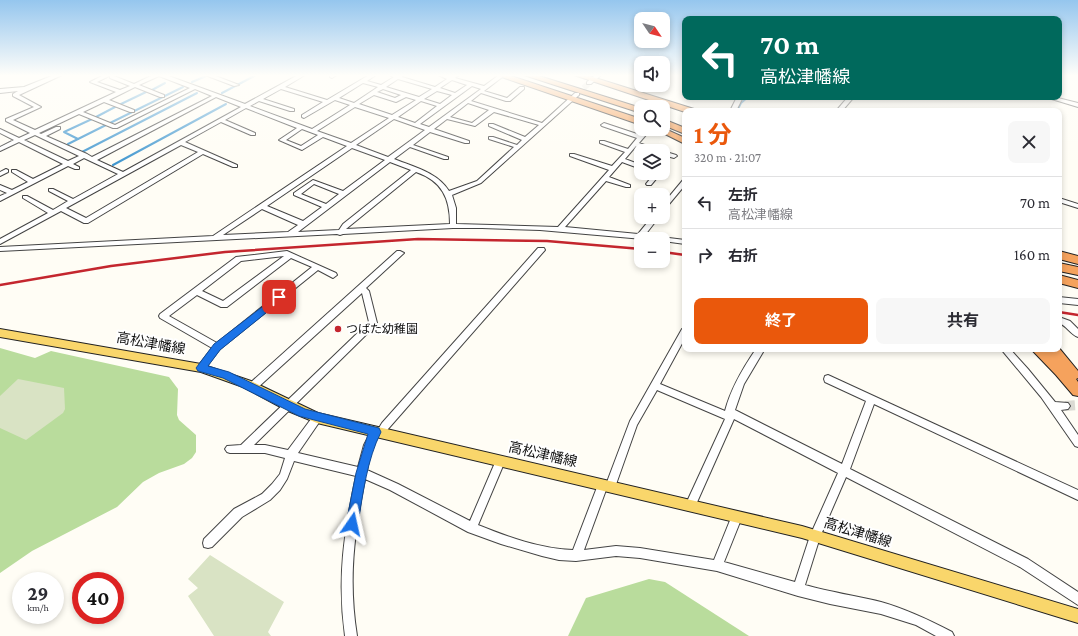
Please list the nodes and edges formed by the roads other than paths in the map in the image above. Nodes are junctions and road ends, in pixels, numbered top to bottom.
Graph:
1 (34, 105) edge
2 (94, 105) edge
3 (116, 105) edge
4 (160, 105) edge
5 (198, 105) edge
6 (242, 105) edge
7 (276, 105) edge
8 (323, 105) edge
9 (355, 105) joint
10 (413, 105) edge
11 (436, 105) edge
12 (461, 105) edge
13 (477, 105) edge
14 (565, 105) edge
15 (597, 105) edge
16 (625, 105) edge
17 (246, 106) junction
18 (441, 106) joint
19 (634, 109) edge
20 (292, 110) dead end
21 (492, 110) junction
22 (670, 110) edge
23 (132, 111) dead end
24 (682, 111) edge
25 (78, 112) junction
26 (670, 112) edge
27 (670, 113) edge
28 (304, 116) dead end
29 (446, 117) junction
30 (682, 117) edge
31 (393, 118) junction
32 (634, 119) edge
33 (682, 119) edge
34 (220, 120) junction
35 (670, 123) edge
36 (670, 124) edge
37 (415, 125) junction
38 (491, 125) dead end
39 (543, 125) junction
40 (604, 125) dead end
41 (682, 126) edge
42 (58, 128) dead end
43 (302, 128) junction
44 (429, 130) junction
45 (682, 130) edge
46 (0, 131) edge
47 (313, 131) junction
48 (36, 132) junction
49 (670, 133) edge
50 (253, 134) dead end
51 (43, 135) junction
52 (322, 135) junction
53 (641, 137) joint
54 (491, 138) dead end
55 (682, 139) edge
56 (18, 140) junction
57 (527, 140) junction
58 (180, 142) junction
59 (467, 142) dead end
60 (602, 142) dead end
61 (635, 144) edge
62 (634, 145) edge
63 (351, 146) junction
64 (409, 146) junction
65 (519, 147) junction
66 (0, 148) edge
67 (629, 151) junction
68 (203, 152) junction
69 (85, 155) junction
70 (572, 155) dead end
71 (670, 155) edge
72 (674, 156) dead end
73 (446, 158) dead end
74 (94, 159) junction
75 (389, 160) junction
76 (621, 160) junction
77 (68, 164) junction
78 (634, 164) edge
79 (235, 166) dead end
80 (77, 168) dead end
81 (613, 169) junction
82 (415, 170) junction
83 (14, 172) dead end
84 (123, 174) junction
85 (605, 178) junction
86 (652, 180) edge
87 (33, 182) junction
88 (649, 184) dead end
89 (682, 185) edge
90 (628, 186) dead end
91 (0, 187) edge
92 (51, 190) dead end
93 (12, 193) junction
94 (344, 194) junction
95 (448, 194) junction
96 (25, 197) dead end
97 (0, 199) edge
98 (670, 199) edge
99 (1062, 201) edge
100 (73, 202) junction
101 (262, 206) junction
102 (1078, 206) edge
103 (327, 207) junction
104 (61, 208) junction
105 (53, 213) junction
106 (303, 224) junction
107 (650, 224) edge
108 (453, 226) junction
109 (560, 229) junction
110 (643, 232) edge
111 (340, 233) junction
112 (634, 235) edge
113 (288, 236) junction
114 (213, 240) junction
115 (670, 240) edge
116 (0, 242) edge
117 (682, 242) edge
118 (0, 249) edge
119 (541, 250) dead end
120 (400, 253) dead end
121 (290, 255) junction
122 (1062, 256) edge
123 (1078, 260) edge
124 (1062, 261) edge
125 (1078, 264) edge
126 (317, 267) junction
127 (1062, 268) edge
128 (1078, 271) edge
129 (333, 275) dead end
130 (1062, 276) edge
131 (1062, 281) edge
132 (1077, 284) edge
133 (1062, 287) edge
134 (361, 289) junction
135 (196, 291) junction
136 (1062, 300) edge
137 (1078, 302) edge
138 (1062, 322) edge
139 (0, 333) edge
140 (1078, 334) edge
141 (682, 337) edge
142 (217, 347) junction
143 (759, 352) edge
144 (1008, 352) edge
145 (1040, 352) edge
146 (1055, 352) edge
147 (1056, 352) edge
148 (201, 368) junction
149 (1057, 369) junction
150 (1078, 371) edge
151 (828, 379) dead end
152 (1078, 381) edge
153 (654, 386) junction
154 (252, 387) junction
155 (1078, 391) edge
156 (1078, 398) edge
157 (871, 399) junction
158 (288, 406) junction
159 (1054, 406) junction
160 (1065, 406) tunnel mouth
161 (729, 417) junction
162 (317, 418) junction
163 (378, 432) junction
164 (1078, 443) edge
165 (244, 448) junction
166 (230, 449) dead end
167 (292, 456) junction
168 (500, 461) junction
169 (844, 471) junction
170 (362, 473) junction
171 (606, 486) junction
172 (1078, 495) edge
173 (690, 506) junction
174 (737, 517) junction
175 (472, 528) junction
176 (815, 536) junction
177 (208, 543) dead end
178 (576, 556) junction
179 (717, 566) junction
180 (798, 590) junction
181 (1078, 599) edge
182 (1078, 616) edge
183 (351, 636) edge
184 (948, 636) edge

1 - 48 street
2 - 25 street
3 - 23 street
4 - 25 street
5 - 74 street
6 - 17 street
7 - 20 street
8 - 28 street
9 - 31 street
9 - 47 street
10 - 31 street
11 - 18 street
12 - 29 street
13 - 21 street
14 - 39 street
15 - 32 highway
16 - 19 highway
17 - 34 street
17 - 43 street
18 - 37 street
21 - 29 street
21 - 39 street
22 - 24 highway
25 - 48 street
26 - 30 highway
27 - 33 highway
29 - 44 street
31 - 37 street
31 - 63 street
34 - 50 street
34 - 58 street
35 - 41 highway
36 - 45 highway
37 - 44 street
38 - 57 street
39 - 57 street
40 - 53 street
42 - 51 street
43 - 47 street
43 - 52 street
44 - 59 street
44 - 64 street
46 - 56 street
47 - 52 street
48 - 51 street
48 - 56 street
49 - 55 highway
51 - 69 street
52 - 63 street
53 - 61 street
54 - 65 street
56 - 66 street
56 - 77 street
57 - 65 street
58 - 68 street
58 - 84 street
60 - 67 street
62 - 67 street
63 - 75 street
63 - 101 street
64 - 73 street
64 - 75 street
65 - 95 street
67 - 76 street
68 - 79 street
68 - 104 street
69 - 74 street
69 - 77 street
70 - 81 street
71 - 72 street
74 - 84 street
75 - 82 street
75 - 94 street
76 - 78 street
76 - 81 street
77 - 80 street
77 - 87 street
81 - 85 street
82 - 95 street
82 - 111 street
83 - 87 street
84 - 100 street
85 - 90 street
85 - 109 street
86 - 88 street
87 - 93 street
89 - 98 street
91 - 93 street
92 - 100 street
93 - 97 street
94 - 103 street
94 - 103 street
95 - 108 street
96 - 105 street
99 - 102 street
100 - 104 street
101 - 106 street
101 - 114 street
103 - 106 street
104 - 105 street
105 - 116 street
106 - 113 street
107 - 110 street
108 - 109 street
108 - 111 street
109 - 112 street
111 - 113 street
113 - 114 street
114 - 118 street
115 - 117 street
119 - 163 street
120 - 134 street
121 - 126 street
121 - 135 street
121 - 135 street
122 - 123 highway
124 - 125 highway
126 - 129 street
126 - 142 street
127 - 128 highway
130 - 132 highway
131 - 132 highway
132 - 133 highway
134 - 154 street
134 - 158 street
135 - 142 street
136 - 137 street
138 - 140 street
139 - 148 main road, 高松津幡線
141 - 153 street
142 - 148 street
143 - 161 street
144 - 159 street
145 - 149 highway
146 - 152 highway
147 - 150 highway
148 - 154 main road, 高松津幡線
149 - 155 highway
149 - 156 highway
151 - 157 street
153 - 161 street
153 - 171 street
154 - 158 main road, 高松津幡線
157 - 169 street
157 - 172 street
158 - 162 main road, 高松津幡線
158 - 165 street
159 - 160 street
159 - 164 street
161 - 169 street
161 - 173 street
162 - 163 main road, 高松津幡線
162 - 167 street
163 - 168 main road, 高松津幡線
163 - 170 street
165 - 166 street
165 - 167 street
167 - 170 street
167 - 177 street
168 - 171 main road, 高松津幡線
168 - 175 street
169 - 176 street
169 - 181 street
170 - 175 street
170 - 183 street
171 - 173 main road, 高松津幡線
171 - 178 street
173 - 174 main road, 高松津幡線
174 - 176 main road, 高松津幡線
174 - 179 street
175 - 178 street
176 - 180 street
176 - 182 main road, 高松津幡線
178 - 179 street
179 - 180 street
180 - 184 street

